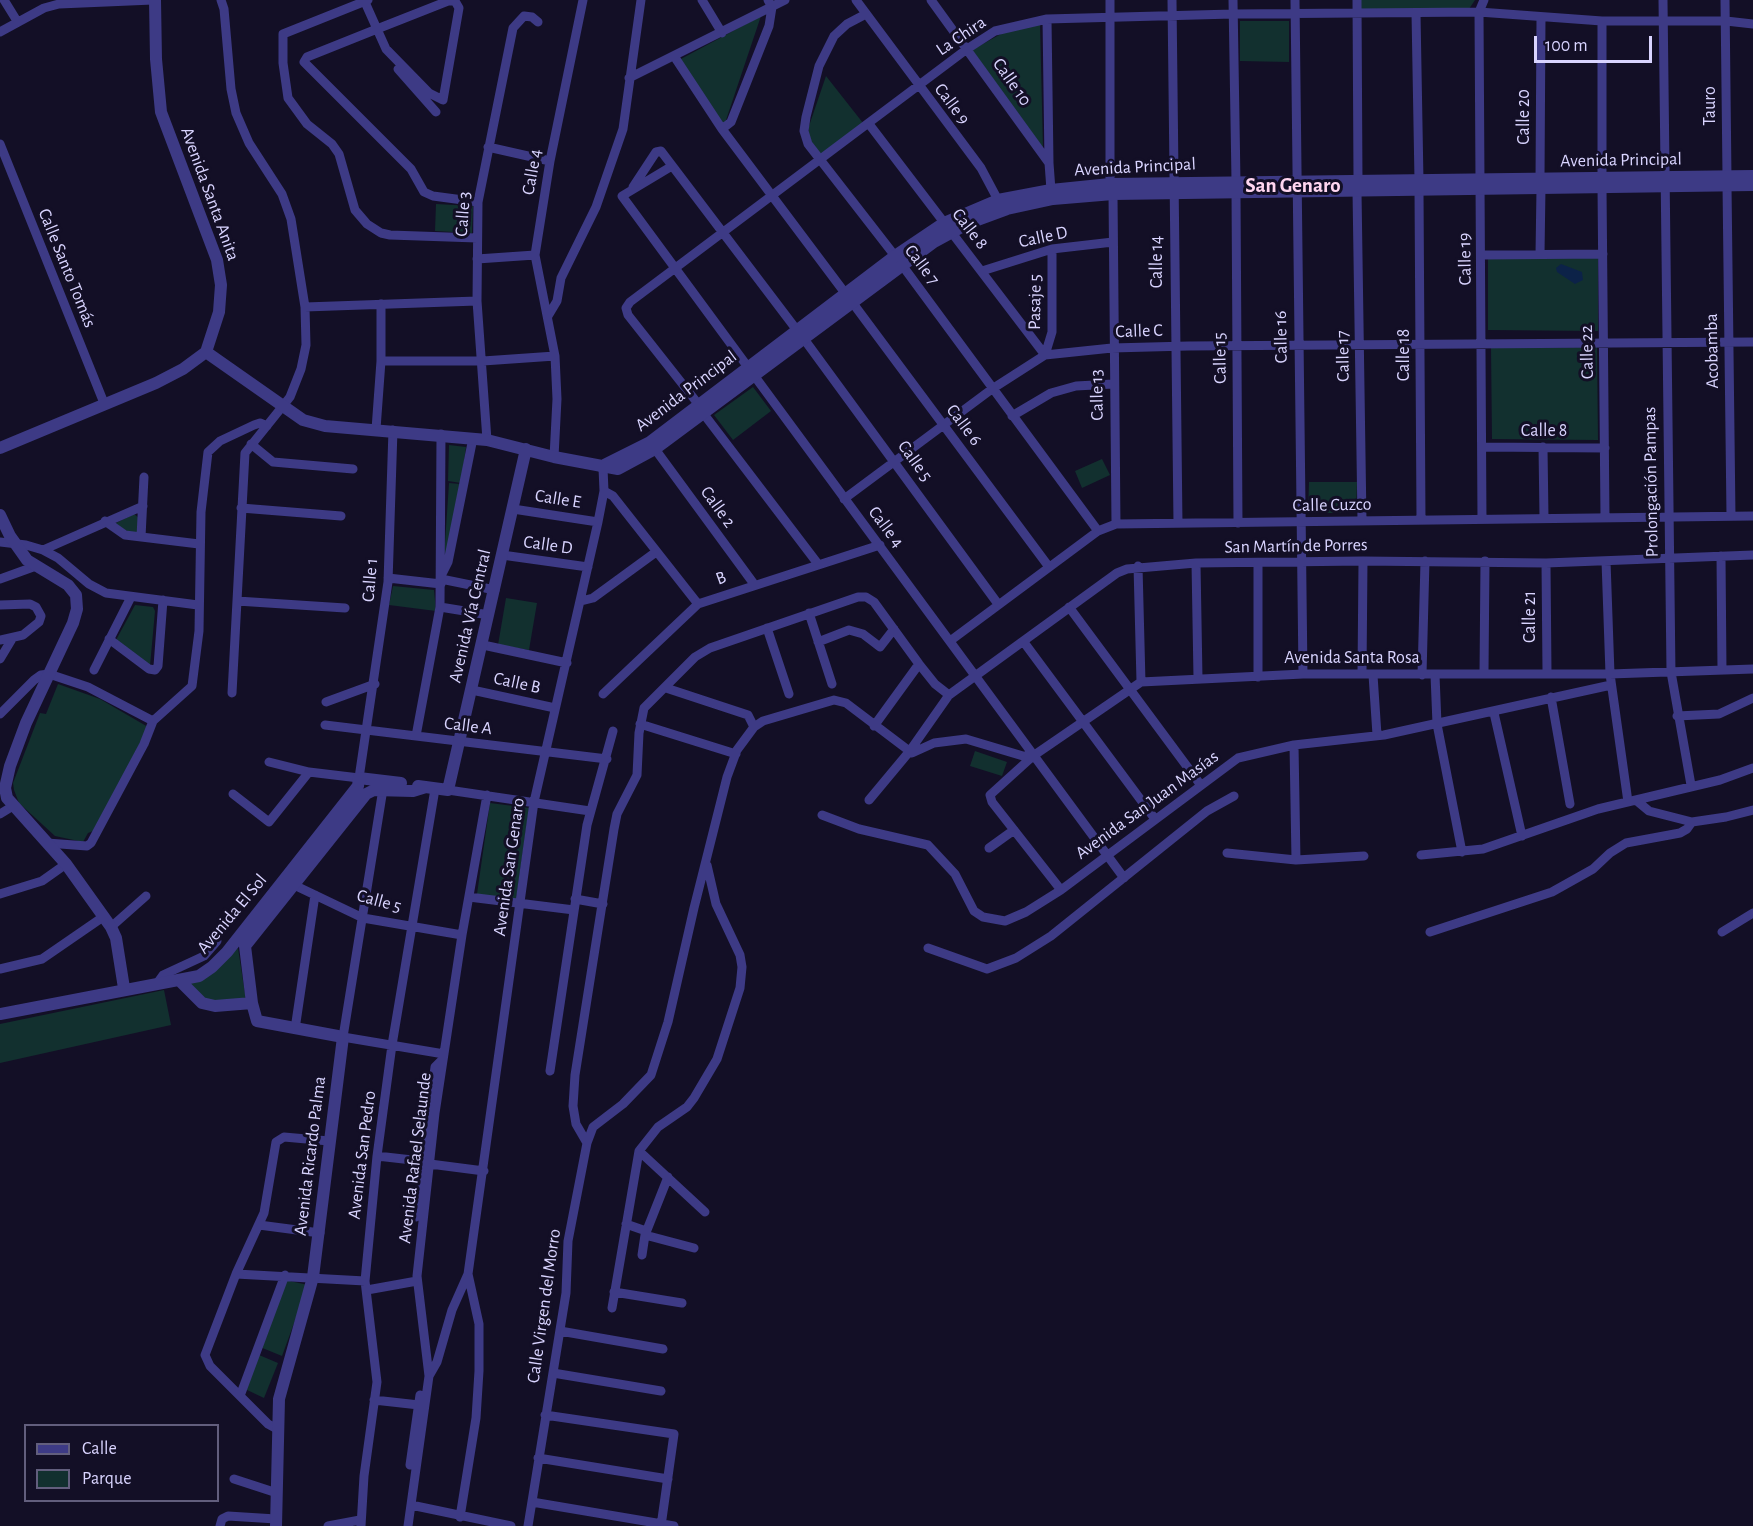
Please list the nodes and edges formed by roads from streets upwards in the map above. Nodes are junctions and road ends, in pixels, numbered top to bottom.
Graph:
1 (4, 0) edge
2 (154, 0) edge
3 (221, 0) edge
4 (366, 0) edge
5 (583, 0) edge
6 (641, 0) edge
7 (702, 0) edge
8 (785, 0) edge
9 (856, 0) edge
10 (931, 0) edge
11 (1110, 0) edge
12 (1172, 0) edge
13 (1233, 0) edge
14 (1295, 0) edge
15 (1357, 0) edge
16 (1484, 0) edge
17 (1663, 0) edge
18 (1725, 0) edge
19 (770, 3) edge
20 (1479, 12) junction
21 (1416, 13) junction
22 (866, 14) junction
23 (1233, 14) junction
24 (1295, 14) junction
25 (1357, 14) junction
26 (1172, 16) junction
27 (1110, 17) junction
28 (1541, 18) junction
29 (1047, 19) junction
30 (17, 21) junction
31 (1602, 21) junction
32 (1664, 21) junction
33 (1726, 21) junction
34 (538, 22) dead end
35 (1753, 24) edge
36 (377, 29) junction
37 (0, 32) edge
38 (722, 33) junction
39 (386, 49) junction
40 (967, 49) junction
41 (674, 56) junction
42 (629, 78) junction
43 (918, 86) junction
44 (436, 112) dead end
45 (869, 124) junction
46 (722, 129) junction
47 (0, 144) edge
48 (488, 147) junction
49 (821, 160) junction
50 (550, 161) junction
51 (1049, 163) junction
52 (672, 166) junction
53 (1753, 176) edge
54 (1727, 180) junction
55 (1663, 182) junction
56 (1602, 183) junction
57 (1479, 184) junction
58 (1540, 184) junction
59 (1358, 185) junction
60 (1419, 185) junction
61 (1753, 185) edge
62 (1296, 186) junction
63 (1173, 187) junction
64 (1236, 187) junction
65 (1112, 189) junction
66 (632, 190) junction
67 (1052, 190) junction
68 (773, 197) junction
69 (998, 200) junction
70 (478, 202) junction
71 (948, 227) junction
72 (723, 234) junction
73 (477, 238) junction
74 (1113, 242) junction
75 (1052, 249) junction
76 (1540, 254) junction
77 (1603, 254) junction
78 (535, 255) junction
79 (1482, 255) junction
80 (477, 259) junction
81 (898, 260) junction
82 (674, 269) junction
83 (982, 271) junction
84 (849, 297) junction
85 (477, 301) junction
86 (381, 304) junction
87 (305, 307) junction
88 (548, 316) junction
89 (800, 334) junction
90 (1482, 342) junction
91 (1603, 342) junction
92 (1665, 342) junction
93 (1728, 342) junction
94 (1753, 342) edge
95 (1420, 343) junction
96 (1360, 344) junction
97 (1236, 345) junction
98 (1298, 345) junction
99 (1174, 346) junction
100 (1112, 348) junction
101 (206, 352) junction
102 (1045, 355) junction
103 (555, 356) junction
104 (381, 361) junction
105 (483, 362) junction
106 (750, 372) junction
107 (1113, 384) junction
108 (992, 388) junction
109 (104, 403) junction
110 (284, 408) junction
111 (701, 409) junction
112 (1012, 416) junction
113 (944, 425) junction
114 (267, 426) junction
115 (376, 429) junction
116 (393, 430) junction
117 (441, 435) junction
118 (473, 438) junction
119 (487, 440) junction
120 (251, 444) junction
121 (0, 447) edge
122 (1483, 447) junction
123 (1543, 447) junction
124 (1605, 448) junction
125 (526, 449) junction
126 (655, 449) junction
127 (554, 457) junction
128 (894, 461) junction
129 (603, 468) junction
130 (353, 469) dead end
131 (144, 477) dead end
132 (604, 491) junction
133 (844, 499) junction
134 (143, 506) junction
135 (241, 508) junction
136 (513, 509) junction
137 (0, 515) edge
138 (341, 516) dead end
139 (1668, 516) junction
140 (1731, 516) junction
141 (1753, 516) edge
142 (1605, 517) junction
143 (1544, 518) junction
144 (1482, 519) junction
145 (1422, 520) junction
146 (105, 521) junction
147 (1362, 521) junction
148 (598, 522) junction
149 (1300, 522) junction
150 (1178, 523) junction
151 (1238, 523) junction
152 (1116, 524) junction
153 (1098, 531) junction
154 (141, 537) junction
155 (0, 542) edge
156 (14, 543) junction
157 (200, 544) junction
158 (880, 545) junction
159 (43, 550) junction
160 (656, 552) junction
161 (502, 555) junction
162 (1753, 555) edge
163 (1721, 556) junction
164 (1669, 557) junction
165 (1363, 561) junction
166 (1425, 561) junction
167 (1485, 561) junction
168 (1606, 561) junction
169 (1546, 562) junction
170 (1196, 563) junction
171 (1300, 563) junction
172 (819, 564) junction
173 (1258, 564) junction
174 (36, 566) junction
175 (1138, 566) junction
176 (588, 567) junction
177 (1049, 567) junction
178 (388, 578) junction
179 (0, 579) edge
180 (441, 579) junction
181 (754, 584) junction
182 (495, 590) junction
183 (131, 597) junction
184 (163, 600) junction
185 (237, 601) junction
186 (581, 601) junction
187 (698, 604) junction
188 (998, 604) junction
189 (0, 605) edge
190 (198, 605) junction
191 (440, 607) junction
192 (1069, 607) junction
193 (345, 608) dead end
194 (809, 613) junction
195 (489, 615) junction
196 (767, 628) junction
197 (894, 629) junction
198 (12, 639) junction
199 (109, 639) junction
200 (0, 640) edge
201 (950, 641) junction
202 (1023, 641) junction
203 (818, 642) junction
204 (483, 645) junction
205 (0, 659) edge
206 (567, 663) junction
207 (919, 664) junction
208 (1753, 669) edge
209 (94, 670) dead end
210 (1722, 670) junction
211 (1546, 672) junction
212 (1671, 672) junction
213 (1484, 673) junction
214 (49, 674) junction
215 (1303, 674) junction
216 (1362, 674) junction
217 (1610, 674) junction
218 (1373, 675) junction
219 (1422, 675) junction
220 (1435, 675) junction
221 (976, 676) junction
222 (1258, 677) junction
223 (1198, 678) junction
224 (1141, 682) junction
225 (375, 684) junction
226 (832, 684) dead end
227 (1611, 685) junction
228 (1131, 687) junction
229 (666, 688) junction
230 (472, 690) junction
231 (232, 693) dead end
232 (603, 694) dead end
233 (789, 694) dead end
234 (949, 695) junction
235 (1551, 697) junction
236 (1753, 698) edge
237 (326, 702) dead end
238 (555, 708) junction
239 (1494, 713) junction
240 (0, 714) edge
241 (1677, 716) junction
242 (153, 721) junction
243 (1081, 721) junction
244 (640, 724) junction
245 (1437, 724) junction
246 (325, 726) dead end
247 (874, 726) junction
248 (754, 727) junction
249 (368, 731) junction
250 (613, 731) dead end
251 (1377, 735) junction
252 (416, 736) junction
253 (461, 742) junction
254 (1294, 745) junction
255 (545, 752) junction
256 (909, 752) junction
257 (735, 754) junction
258 (1033, 756) junction
259 (607, 759) junction
260 (269, 762) dead end
261 (1753, 768) edge
262 (309, 772) junction
263 (359, 778) junction
264 (1200, 784) junction
265 (1691, 785) junction
266 (430, 788) junction
267 (383, 789) junction
268 (448, 790) junction
269 (233, 794) dead end
270 (487, 795) junction
271 (1234, 796) dead end
272 (6, 799) edge
273 (869, 800) dead end
274 (534, 802) junction
275 (1633, 802) junction
276 (1570, 804) dead end
277 (1753, 810) edge
278 (590, 811) junction
279 (0, 814) edge
280 (822, 815) dead end
281 (1155, 819) junction
282 (1692, 822) junction
283 (1014, 830) junction
284 (1522, 836) junction
285 (47, 843) junction
286 (989, 848) dead end
287 (1462, 852) junction
288 (1227, 853) dead end
289 (1108, 855) junction
290 (1421, 855) dead end
291 (1364, 856) dead end
292 (707, 860) junction
293 (1296, 860) junction
294 (66, 864) junction
295 (1124, 878) junction
296 (294, 885) junction
297 (1061, 890) junction
298 (0, 894) edge
299 (146, 896) dead end
300 (315, 896) junction
301 (469, 897) junction
302 (575, 899) junction
303 (521, 904) junction
304 (603, 904) junction
305 (574, 910) junction
306 (1753, 913) edge
307 (363, 918) junction
308 (107, 922) junction
309 (411, 926) junction
310 (1430, 932) dead end
311 (1722, 932) dead end
312 (462, 935) junction
313 (217, 941) dead end
314 (928, 948) dead end
315 (0, 969) edge
316 (179, 980) junction
317 (158, 982) junction
318 (124, 988) junction
319 (252, 1004) junction
320 (0, 1014) edge
321 (295, 1029) junction
322 (343, 1037) junction
323 (392, 1045) junction
324 (444, 1056) junction
325 (550, 1071) dead end
326 (329, 1141) junction
327 (587, 1143) junction
328 (639, 1151) junction
329 (377, 1156) junction
330 (426, 1162) junction
331 (484, 1171) junction
332 (668, 1177) junction
333 (705, 1212) dead end
334 (416, 1217) dead end
335 (626, 1224) junction
336 (258, 1225) junction
337 (320, 1233) junction
338 (646, 1233) junction
339 (694, 1248) dead end
340 (642, 1255) dead end
341 (236, 1274) junction
342 (468, 1274) junction
343 (285, 1275) junction
344 (313, 1277) junction
345 (417, 1281) junction
346 (366, 1285) junction
347 (614, 1292) junction
348 (682, 1303) dead end
349 (612, 1308) dead end
350 (560, 1331) junction
351 (663, 1349) dead end
352 (553, 1373) junction
353 (428, 1380) junction
354 (661, 1391) dead end
355 (240, 1396) junction
356 (374, 1400) junction
357 (419, 1405) junction
358 (545, 1415) junction
359 (279, 1430) junction
360 (538, 1458) junction
361 (410, 1465) dead end
362 (234, 1479) dead end
363 (668, 1479) junction
364 (277, 1493) junction
365 (532, 1502) junction
366 (411, 1505) junction
367 (460, 1517) junction
368 (221, 1522) edge
369 (276, 1523) edge
370 (360, 1523) edge
371 (662, 1524) edge
372 (328, 1526) edge
373 (408, 1526) edge
374 (512, 1526) edge
375 (528, 1526) edge
376 (674, 1526) edge

1 - 30 street
2 - 30 street
2 - 101 street, Avenida Santa Anita
3 - 87 street
4 - 36 street
4 - 73 street
5 - 50 street, Calle 4
6 - 42 street
7 - 38 street
8 - 19 street
9 - 22 street, Calle 9
10 - 40 street, Calle 10
11 - 27 street, Calle 13
12 - 26 street, Calle 14
13 - 23 street, Calle 15
14 - 24 street, Calle 16
15 - 25 street, Calle 17
16 - 20 street, Calle 19
17 - 32 street, Prolongación Pampas
18 - 33 street, Tauro
19 - 38 street
19 - 46 street
20 - 21 street, La Chira
20 - 28 street, La Chira
20 - 57 street, Calle 19
21 - 25 street, La Chira
21 - 60 street, Calle 18
22 - 43 street, Calle 9
22 - 49 street, Calle 7
23 - 24 street, La Chira
23 - 26 street, La Chira
23 - 64 street, Calle 15
24 - 25 street, La Chira
24 - 62 street, Calle 16
25 - 59 street, Calle 17
26 - 27 street, La Chira
26 - 63 street, Calle 14
27 - 29 street, La Chira
27 - 65 street, Calle 13
28 - 31 street, La Chira
28 - 58 street, Calle 20
29 - 40 street, La Chira
29 - 51 street
30 - 37 street
31 - 32 street, La Chira
31 - 56 street, Calle 22
32 - 33 street, La Chira
32 - 55 street, Prolongación Pampas
33 - 35 street, La Chira
33 - 54 street, Tauro
34 - 48 street, Calle 3
36 - 39 street
36 - 39 street
36 - 70 street
38 - 41 street
39 - 44 street
40 - 43 street, La Chira
40 - 51 street, Calle 10
41 - 42 street
41 - 46 street, Calle 6
42 - 88 street
43 - 45 street, La Chira
43 - 69 street, Calle 9
45 - 49 street, La Chira
45 - 71 street, Calle 8
46 - 68 street, Calle 6
47 - 109 street, Calle Santo Tomás
48 - 50 street
48 - 70 street, Calle 3
49 - 68 street, La Chira
49 - 81 street, Calle 7
50 - 78 street, Calle 4
51 - 67 street, Calle 10
52 - 66 street
52 - 66 street, Calle 5
52 - 72 street, Calle 5
53 - 54 street, Avenida Principal
54 - 55 street, Avenida Principal
54 - 61 street, Avenida Principal
54 - 93 street, Acobamba
55 - 56 street, Avenida Principal
55 - 92 street, Prolongación Pampas
56 - 58 street, Avenida Principal
56 - 77 street, Calle 22
57 - 58 street, Avenida Principal
57 - 60 street, Avenida Principal
57 - 79 street, Calle 19
58 - 76 street, Calle 20
59 - 60 street, Avenida Principal
59 - 62 street, Avenida Principal
59 - 96 street, Calle 17
60 - 95 street, Calle 18
62 - 64 street, Avenida Principal
62 - 98 street, Calle 16
63 - 64 street, Avenida Principal
63 - 65 street, Avenida Principal
63 - 99 street, Calle 14
64 - 97 street, Calle 15
65 - 67 street, Avenida Principal
65 - 71 street, Avenida Principal
65 - 74 street, Calle 13
66 - 82 street, Calle 4
67 - 69 street, Avenida Principal
68 - 72 street, La Chira
68 - 84 street, Calle 6
69 - 71 street, Avenida Principal
70 - 73 street, Calle 3
71 - 81 street, Avenida Principal
71 - 83 street, Calle 8
72 - 82 street, La Chira
72 - 89 street, Calle 5
73 - 80 street, Calle 3
74 - 75 street, Calle D
74 - 100 street, Calle 13
75 - 83 street, Calle D
75 - 102 street, Pasaje 5
76 - 77 street
76 - 79 street
77 - 91 street, Calle 22
78 - 80 street
78 - 88 street, Calle 4
79 - 90 street, Calle 19
80 - 85 street, Calle 3
81 - 84 street, Avenida Principal
81 - 108 street, Calle 7
82 - 106 street, Calle 4
82 - 111 street, La Chira
83 - 102 street, Calle 8
84 - 89 street, Avenida Principal
84 - 113 street, Calle 6
85 - 86 street
85 - 105 street, Calle 3
86 - 87 street
86 - 104 street
87 - 110 street
88 - 103 street, Calle 4
89 - 106 street, Avenida Principal
89 - 128 street, Calle 5
90 - 91 street, Calle C
90 - 95 street, Calle C
90 - 122 street, Calle 19
91 - 92 street, Calle C
91 - 124 street, Calle 22
92 - 93 street, Calle C
92 - 139 street, Prolongación Pampas
93 - 94 street, Calle C
93 - 140 street, Acobamba
95 - 96 street, Calle C
95 - 145 street, Calle 18
96 - 98 street, Calle C
96 - 147 street, Calle 17
97 - 98 street, Calle C
97 - 99 street, Calle C
97 - 151 street, Calle 15
98 - 149 street, Calle 16
99 - 100 street, Calle C
99 - 150 street, Calle 14
100 - 102 street, Calle C
100 - 107 street, Calle 13
101 - 109 street
101 - 110 street, Avenida Principal
102 - 108 street, Calle C
103 - 105 street
103 - 127 street, Calle 4
104 - 105 street
104 - 115 street
105 - 119 street, Calle 3
106 - 111 street, Avenida Principal
106 - 133 street, Calle 4
107 - 112 street
107 - 152 street, Calle 13
108 - 112 street, Calle 7
108 - 113 street, Calle C
109 - 121 street
110 - 114 street
110 - 115 street, Avenida Principal
111 - 126 street, Avenida Principal
111 - 129 street, Avenida Principal
111 - 172 street
112 - 153 street, Calle 7
113 - 128 street, Calle C
113 - 177 street, Calle 6
114 - 120 street
114 - 157 street
115 - 116 street, Avenida Principal
116 - 117 street, Avenida Principal
116 - 178 street, Calle 1
117 - 118 street, Avenida Principal
117 - 180 street
118 - 119 street, Avenida Principal
118 - 180 street
119 - 125 street, Avenida Principal
120 - 130 street
120 - 135 street
122 - 123 street, Calle 8
122 - 144 street, Calle 19
123 - 124 street, Calle 8
123 - 143 street
124 - 142 street, Calle 22
125 - 127 street, Avenida Principal
125 - 136 street, Avenida Vía Central
126 - 129 street, Avenida Principal
126 - 181 street, Calle 2
127 - 129 street, Avenida Principal
128 - 133 street, Calle C
128 - 188 street, Calle 5
129 - 132 street, Avenida San Genaro
131 - 134 street
132 - 148 street, Avenida San Genaro
132 - 160 street
133 - 158 street, Calle 4
134 - 146 street
134 - 154 street
135 - 138 street
135 - 185 street
136 - 148 street, Calle E
136 - 161 street, Avenida Vía Central
137 - 156 street
139 - 140 street, Calle Cuzco
139 - 142 street, Calle Cuzco
139 - 164 street, Prolongación Pampas
140 - 141 street, Calle Cuzco
142 - 143 street, Calle Cuzco
143 - 144 street, Calle Cuzco
144 - 145 street, Calle Cuzco
145 - 147 street, Calle Cuzco
146 - 154 street
146 - 159 street
147 - 149 street, Calle Cuzco
148 - 176 street, Avenida San Genaro
149 - 151 street, Calle Cuzco
149 - 171 street, Calle 16
150 - 151 street, Calle Cuzco
150 - 152 street, Calle Cuzco
152 - 153 street, Calle Cuzco
153 - 177 street, Calle Cuzco
154 - 157 street
155 - 156 street
156 - 159 street
156 - 174 street
157 - 190 street
158 - 172 street, B
158 - 201 street, Calle 4
159 - 183 street
160 - 186 street
160 - 187 street
161 - 176 street, Calle D
161 - 182 street, Avenida Vía Central
162 - 163 street, San Martín de Porres
163 - 164 street, San Martín de Porres
163 - 210 street
164 - 168 street, San Martín de Porres
164 - 212 street, Prolongación Pampas
165 - 166 street, San Martín de Porres
165 - 171 street, San Martín de Porres
165 - 216 street
166 - 167 street, San Martín de Porres
166 - 219 street
167 - 169 street, San Martín de Porres
167 - 213 street
168 - 169 street, San Martín de Porres
168 - 217 street
169 - 211 street, Calle 21
170 - 173 street, San Martín de Porres
170 - 175 street, San Martín de Porres
170 - 223 street
171 - 173 street, San Martín de Porres
171 - 215 street, Calle 16
172 - 181 street, B
173 - 222 street
174 - 179 street
174 - 214 street
175 - 192 street, San Martín de Porres
175 - 224 street
176 - 186 street, Avenida San Genaro
177 - 188 street, Calle Cuzco
178 - 180 street
178 - 225 street, Calle 1
180 - 182 street
180 - 191 street
181 - 187 street, B
182 - 195 street, Avenida Vía Central
183 - 184 street
183 - 199 street
184 - 190 street
184 - 199 street
185 - 193 street
185 - 231 street
186 - 206 street, Avenida San Genaro
187 - 232 street, B
188 - 201 street, Calle Cuzco
189 - 198 street
190 - 242 street
191 - 195 street
191 - 252 street
192 - 202 street, San Martín de Porres
192 - 228 street
194 - 196 street
194 - 197 street
194 - 203 street
195 - 204 street, Avenida Vía Central
196 - 229 street
196 - 233 street
197 - 203 street
197 - 207 street
198 - 200 street
198 - 205 street
199 - 209 street
201 - 221 street, Calle 4
202 - 221 street, San Martín de Porres
202 - 243 street
203 - 226 street
204 - 206 street
204 - 230 street, Avenida Vía Central
206 - 238 street, Avenida San Genaro
207 - 234 street
207 - 247 street
208 - 210 street, Avenida Santa Rosa
210 - 212 street, Avenida Santa Rosa
211 - 213 street, Avenida Santa Rosa
211 - 217 street, Avenida Santa Rosa
212 - 217 street, Avenida Santa Rosa
212 - 241 street, Prolongación Pampas
213 - 220 street, Avenida Santa Rosa
214 - 240 street
214 - 242 street
214 - 272 street
215 - 216 street, Avenida Santa Rosa
215 - 222 street, Avenida Santa Rosa
216 - 218 street, Avenida Santa Rosa
217 - 227 street
218 - 219 street, Avenida Santa Rosa
218 - 251 street
219 - 220 street, Avenida Santa Rosa
220 - 245 street
221 - 234 street, San Martín de Porres
221 - 258 street, Calle 4
222 - 223 street, Avenida Santa Rosa
223 - 224 street, Avenida Santa Rosa
224 - 228 street, Avenida Santa Rosa
225 - 237 street
225 - 249 street, Calle 1
227 - 235 street, Avenida San Juan Masías
227 - 275 street
228 - 243 street, Avenida Santa Rosa
228 - 264 street
229 - 244 street
229 - 248 street
230 - 238 street, Calle B
230 - 253 street, Avenida Vía Central
234 - 256 street, San Martín de Porres
235 - 239 street, Avenida San Juan Masías
235 - 276 street
236 - 241 street
238 - 255 street, Avenida San Genaro
239 - 245 street, Avenida San Juan Masías
239 - 284 street
241 - 265 street, Prolongación Pampas
242 - 285 street
243 - 258 street, Avenida Santa Rosa
243 - 281 street
244 - 257 street
244 - 304 street
245 - 251 street, Avenida San Juan Masías
245 - 287 street
246 - 249 street, Calle A
247 - 248 street
247 - 256 street
248 - 257 street
249 - 252 street, Calle A
249 - 263 street, Avenida El Sol
250 - 259 street
251 - 254 street, Avenida San Juan Masías
252 - 253 street, Calle A
253 - 255 street, Calle A
253 - 268 street, Avenida Vía Central
254 - 264 street, Avenida San Juan Masías
254 - 293 street
255 - 259 street, Calle A
255 - 274 street, Avenida San Genaro
256 - 258 street
256 - 273 street, San Martín de Porres
257 - 292 street
258 - 283 street, Avenida Santa Rosa
258 - 289 street, Calle 4
259 - 278 street
260 - 262 street
261 - 265 street
262 - 263 street
262 - 269 street
263 - 266 street
263 - 316 street, Avenida El Sol
264 - 281 street, Avenida San Juan Masías
265 - 275 street
266 - 267 street
266 - 268 street
266 - 309 street, Avenida San Pedro
267 - 296 street
267 - 307 street, Avenida Ricardo Palma
268 - 270 street
270 - 274 street
270 - 301 street, Avenida Rafael Selaunde
271 - 295 street
272 - 279 street
272 - 285 street
274 - 278 street
274 - 303 street, Avenida San Genaro
275 - 282 street
275 - 284 street
277 - 282 street
278 - 302 street
280 - 297 street, Avenida San Juan Masías
281 - 289 street, Avenida San Juan Masías
282 - 310 street
283 - 286 street
283 - 297 street
284 - 287 street
285 - 294 street
287 - 290 street
288 - 293 street
289 - 295 street, Calle 4
289 - 297 street, Avenida San Juan Masías
291 - 293 street
292 - 327 street, Calle Virgen del Morro
292 - 328 street
294 - 298 street
294 - 308 street
295 - 314 street
296 - 300 street, Calle 5
296 - 319 street
299 - 308 street
300 - 307 street, Calle 5
300 - 321 street
301 - 303 street
301 - 312 street, Avenida Rafael Selaunde
302 - 304 street
302 - 305 street
303 - 305 street
303 - 331 street, Avenida San Genaro
304 - 327 street
305 - 325 street
306 - 311 street
307 - 309 street, Calle 5
307 - 322 street, Avenida Ricardo Palma
308 - 315 street
308 - 318 street
309 - 312 street, Calle 5
309 - 323 street, Avenida San Pedro
312 - 324 street, Avenida Rafael Selaunde
313 - 317 street
316 - 317 street, Avenida El Sol
316 - 319 street
317 - 318 street, Avenida El Sol
318 - 320 street, Avenida El Sol
319 - 321 street
321 - 322 street
322 - 323 street
322 - 326 street, Avenida Ricardo Palma
323 - 324 street
323 - 329 street, Avenida San Pedro
324 - 330 street, Avenida Rafael Selaunde
326 - 336 street
326 - 337 street, Avenida Ricardo Palma
327 - 350 street, Calle Virgen del Morro
328 - 332 street
328 - 335 street
329 - 330 street
329 - 346 street, Avenida San Pedro
330 - 331 street
330 - 334 street
330 - 345 street, Avenida Rafael Selaunde
331 - 342 street, Avenida San Genaro
332 - 333 street
332 - 338 street
335 - 338 street
335 - 347 street
336 - 337 street
336 - 341 street
337 - 344 street, Avenida Ricardo Palma
338 - 339 street
338 - 340 street
341 - 343 street
341 - 355 street
342 - 353 street
342 - 367 street
343 - 344 street
343 - 355 street
344 - 346 street
344 - 359 street, Avenida Ricardo Palma
345 - 346 street
345 - 353 street, Avenida Rafael Selaunde
346 - 356 street, Avenida San Pedro
347 - 348 street
347 - 349 street
350 - 351 street
350 - 352 street, Calle Virgen del Morro
352 - 354 street
352 - 358 street, Calle Virgen del Morro
353 - 357 street
353 - 366 street, Avenida Rafael Selaunde
355 - 359 street
356 - 357 street
356 - 370 street, Avenida San Pedro
357 - 361 street
358 - 360 street, Calle Virgen del Morro
358 - 363 street
359 - 364 street, Avenida Ricardo Palma
360 - 363 street
360 - 365 street, Calle Virgen del Morro
362 - 364 street
363 - 371 street
364 - 369 street, Avenida Ricardo Palma
365 - 371 street
365 - 375 street, Calle Virgen del Morro
366 - 367 street
366 - 373 street, Avenida Rafael Selaunde
367 - 374 street
368 - 369 street
370 - 372 street
371 - 376 street

